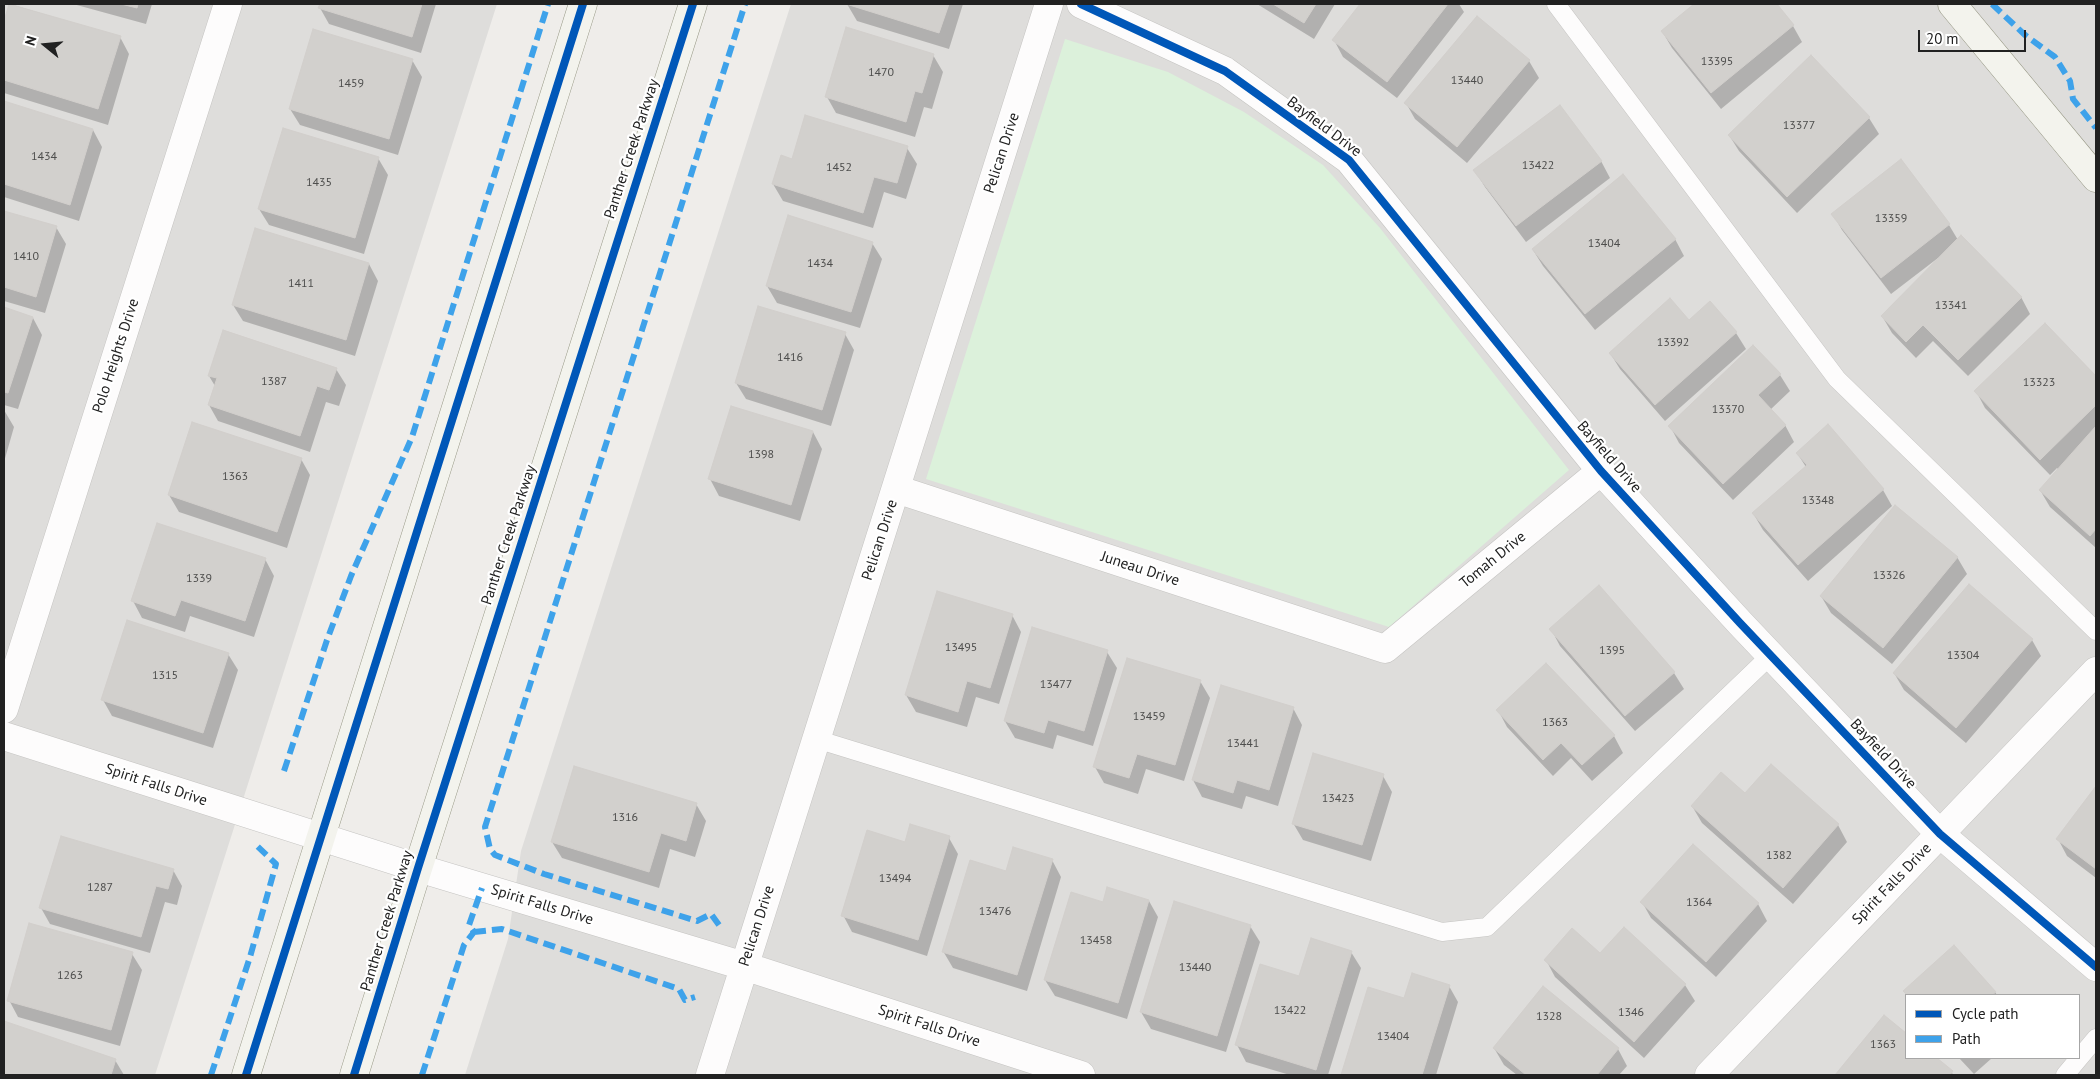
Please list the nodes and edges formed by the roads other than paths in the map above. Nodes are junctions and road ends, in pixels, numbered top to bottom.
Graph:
1 (228, 4) edge
2 (583, 4) edge
3 (693, 4) edge
4 (1049, 4) edge
5 (1081, 4) edge
6 (1556, 4) edge
7 (1952, 4) edge
8 (2096, 178) edge
9 (1600, 471) junction
10 (896, 489) junction
11 (2096, 631) edge
12 (1385, 649) joint
13 (1771, 655) junction
14 (2096, 671) edge
15 (4, 709) edge
16 (4, 736) edge
17 (816, 739) junction
18 (1940, 834) junction
19 (321, 837) junction
20 (418, 868) junction
21 (744, 966) junction
22 (2096, 967) edge
23 (2096, 1038) edge
24 (2080, 1057) edge
25 (2078, 1059) edge
26 (246, 1075) edge
27 (354, 1075) edge
28 (710, 1075) edge
29 (1081, 1075) edge
30 (1709, 1075) edge
31 (2065, 1075) edge

1 - 15 street, Polo Heights Drive
2 - 19 main road
3 - 20 main road, Panther Creek Parkway
4 - 10 street, Pelican Drive
5 - 9 street, Bayfield Drive
6 - 11 lane
7 - 8 main road
9 - 12 street, Tomah Drive
9 - 13 street, Bayfield Drive
10 - 12 street, Juneau Drive
10 - 17 street, Pelican Drive
13 - 17 lane
13 - 18 street, Bayfield Drive
14 - 18 street, Spirit Falls Drive
16 - 19 street, Spirit Falls Drive
17 - 21 street, Pelican Drive
18 - 22 street, Bayfield Drive
18 - 30 street, Spirit Falls Drive
19 - 20 street, Spirit Falls Drive
19 - 26 main road
20 - 21 street, Spirit Falls Drive
20 - 27 main road, Panther Creek Parkway
21 - 28 street, Pelican Drive
21 - 29 street, Spirit Falls Drive
23 - 24 lane
25 - 31 lane

